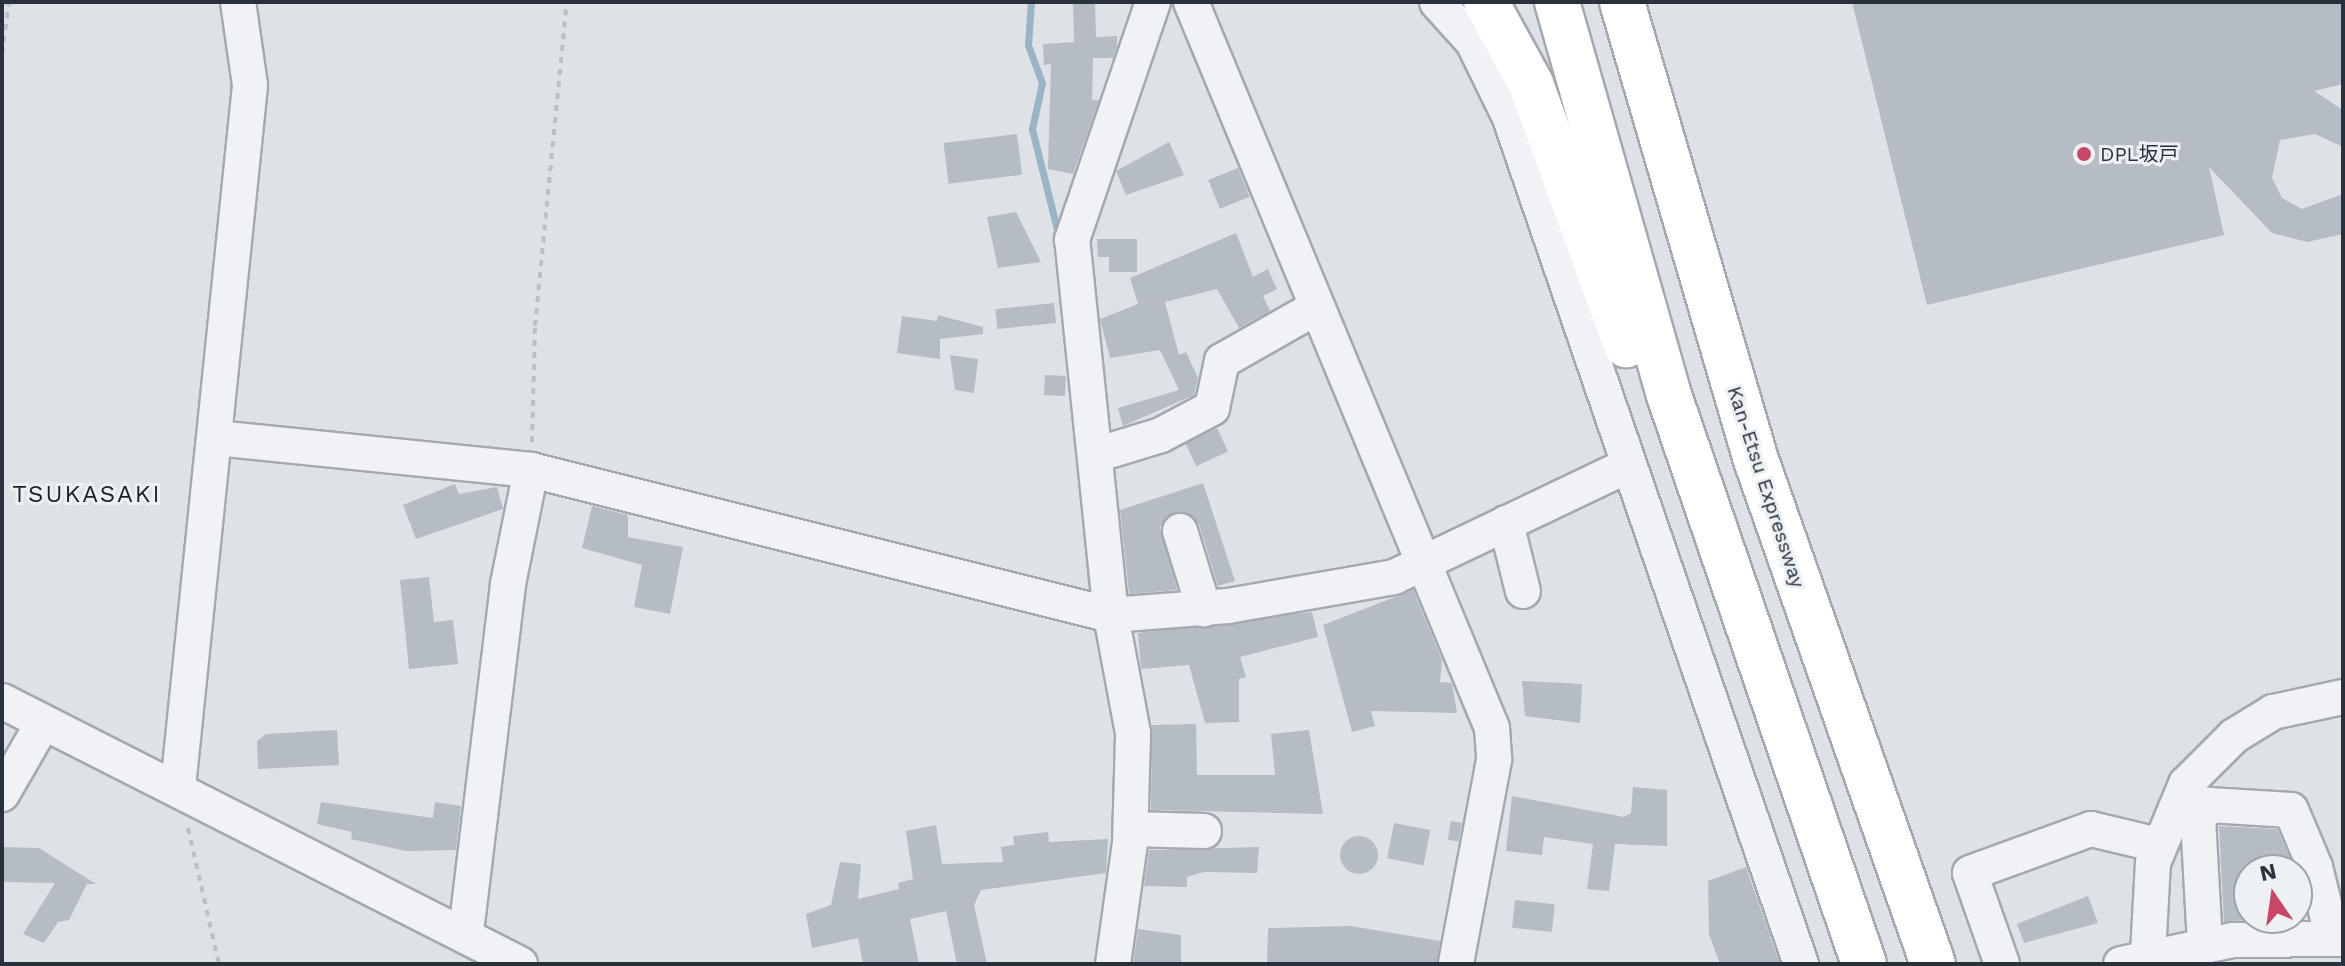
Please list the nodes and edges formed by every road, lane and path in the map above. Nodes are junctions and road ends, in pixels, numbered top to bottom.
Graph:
1 (9, 2) edge
2 (238, 2) edge
3 (567, 2) edge
4 (1153, 2) edge
5 (1191, 2) edge
6 (1437, 2) edge
7 (1486, 2) edge
8 (1557, 2) edge
9 (1622, 2) edge
10 (1631, 2) edge
11 (2, 54) edge
12 (1656, 126) junction
13 (1317, 307) junction
14 (216, 438) junction
15 (1099, 454) junction
16 (1629, 465) junction
17 (531, 470) junction
18 (1506, 523) junction
19 (1180, 531) dead end
20 (1426, 563) junction
21 (1523, 591) dead end
22 (1204, 609) junction
23 (1102, 613) junction
24 (1758, 669) junction
25 (2343, 697) edge
26 (2, 701) edge
27 (43, 723) junction
28 (178, 787) junction
29 (2, 794) edge
30 (1131, 829) junction
31 (1204, 831) dead end
32 (2158, 845) junction
33 (466, 932) junction
34 (2338, 939) edge
35 (2205, 944) junction
36 (2134, 959) edge
37 (219, 964) edge
38 (520, 964) edge
39 (1113, 964) edge
40 (1456, 964) edge
41 (1801, 964) edge
42 (1864, 964) edge
43 (1933, 964) edge
44 (2002, 964) edge

1 - 11 path
2 - 14 street
3 - 17 path
4 - 15 street
5 - 13 street
6 - 16 street
7 - 24 highway
8 - 24 highway
9 - 12 highway, Kan-Etsu Expressway
10 - 12 highway
12 - 43 highway, Kan-Etsu Expressway
13 - 15 street
13 - 20 street
14 - 17 street
14 - 28 street
15 - 23 street
16 - 18 street
16 - 41 street
17 - 23 street
17 - 33 street
18 - 20 street
18 - 21 street
19 - 22 street
20 - 22 street
20 - 40 street
22 - 23 street
23 - 30 street
24 - 42 highway
25 - 32 street
26 - 27 street
27 - 28 street
27 - 29 street
28 - 33 street
28 - 37 path
30 - 31 street
30 - 39 street
32 - 36 street
32 - 44 street
33 - 38 street
34 - 35 street
34 - 35 street
35 - 36 street

